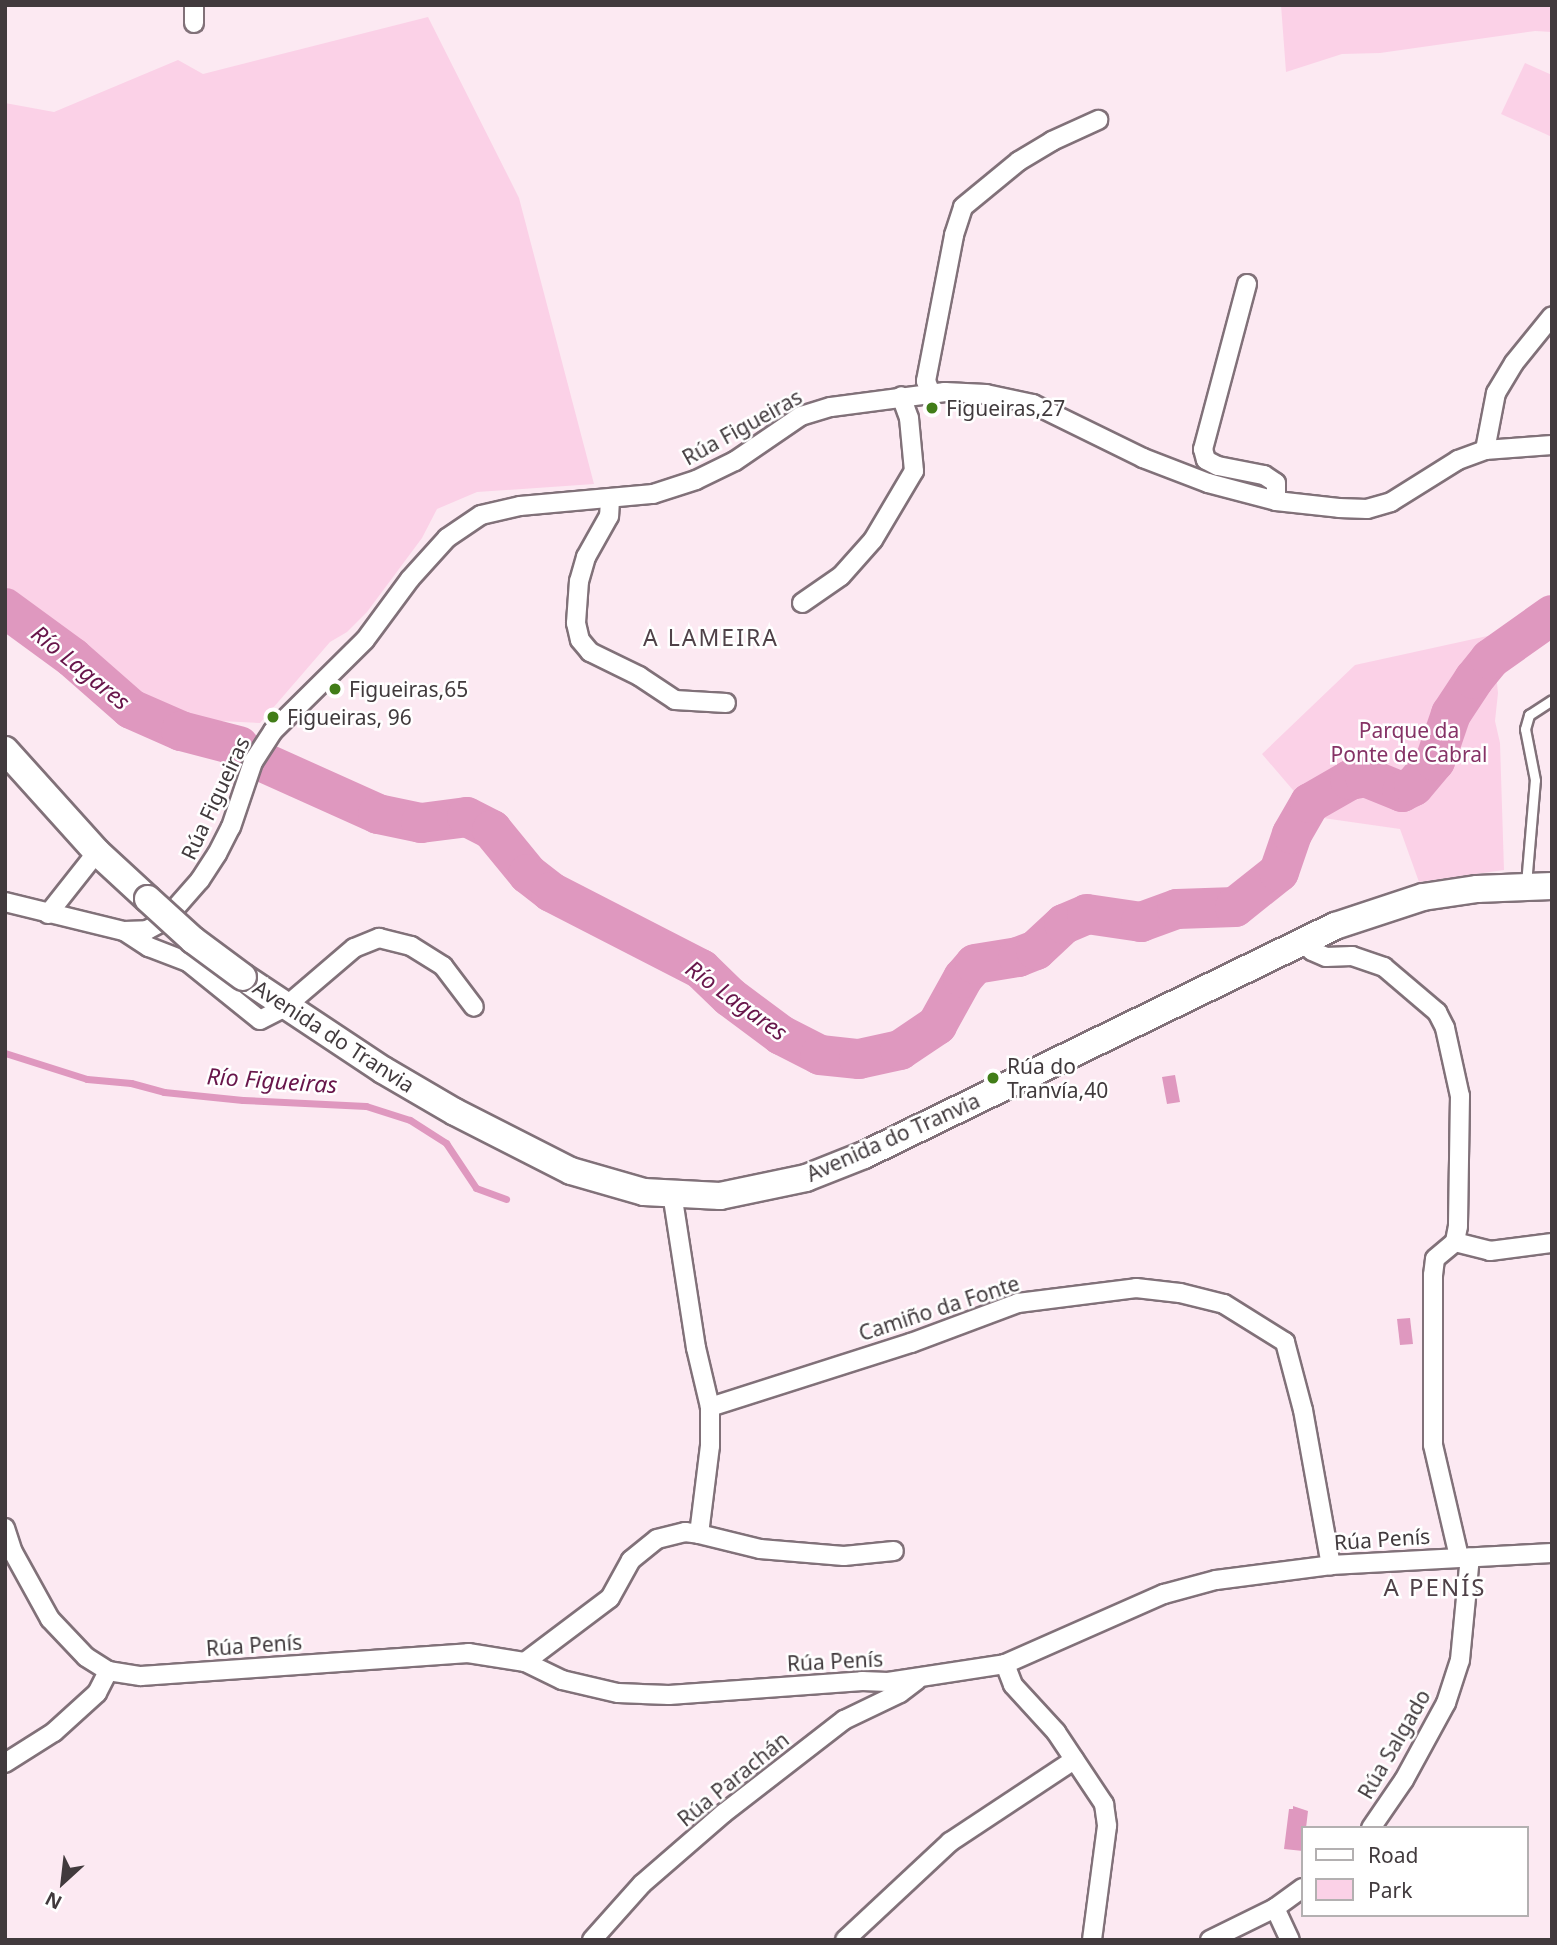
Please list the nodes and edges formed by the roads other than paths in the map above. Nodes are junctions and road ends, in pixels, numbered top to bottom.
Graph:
1 (1098, 120) dead end
2 (1247, 284) dead end
3 (1552, 316) edge
4 (931, 393) junction
5 (901, 396) junction
6 (1552, 445) edge
7 (1485, 450) junction
8 (610, 499) junction
9 (1276, 501) junction
10 (802, 603) dead end
11 (1552, 700) edge
12 (726, 703) dead end
13 (5, 750) edge
14 (97, 852) junction
15 (1539, 886) edge
16 (5, 902) edge
17 (48, 914) junction
18 (124, 931) junction
19 (1303, 941) junction
20 (285, 1007) junction
21 (474, 1007) dead end
22 (672, 1193) junction
23 (1455, 1242) junction
24 (1552, 1243) edge
25 (710, 1407) junction
26 (5, 1528) edge
27 (699, 1534) junction
28 (894, 1551) dead end
29 (1552, 1553) edge
30 (1464, 1557) junction
31 (1331, 1565) junction
32 (525, 1662) junction
33 (1005, 1664) junction
34 (108, 1671) junction
35 (920, 1678) junction
36 (1074, 1760) junction
37 (5, 1763) edge
38 (1372, 1826) edge
39 (1302, 1889) edge
40 (1275, 1908) junction
41 (592, 1940) edge
42 (845, 1940) edge
43 (1093, 1940) edge
44 (1210, 1940) edge
45 (1290, 1940) edge

1 - 4 street
2 - 9 street
3 - 7 street
4 - 5 street, Rúa Figueiras
4 - 9 street, Rúa Figueiras
5 - 8 street, Rúa Figueiras
5 - 10 street
6 - 7 street, Rúa Figueiras
7 - 9 street, Rúa Figueiras
8 - 12 street
8 - 18 street, Rúa Figueiras
11 - 15 lane
13 - 14 main road, Avenida do Tranvia
14 - 17 street
14 - 20 main road, Avenida do Tranvia, bridge
15 - 19 main road, Avenida do Tranvia
16 - 17 street, Rúa Figueiras
17 - 18 street, Rúa Figueiras
18 - 20 street
19 - 22 main road, Avenida do Tranvia
19 - 23 street
20 - 21 street
20 - 22 main road, Avenida do Tranvia
22 - 25 street
23 - 24 street
23 - 30 street, Rúa Salgado
25 - 27 street
25 - 31 street, Camiño da Fonte
26 - 34 street, Rúa Penís
27 - 28 street
27 - 32 street
29 - 30 street, Rúa Penís
30 - 31 street, Rúa Penís
30 - 38 street, Rúa Salgado
31 - 33 street, Rúa Penís
32 - 34 street, Rúa Penís
32 - 35 street, Rúa Penís
33 - 35 street, Rúa Penís
33 - 36 street
34 - 37 street
35 - 41 street, Rúa Parachán
36 - 42 street
36 - 43 street
39 - 40 street
40 - 44 street
40 - 45 street

